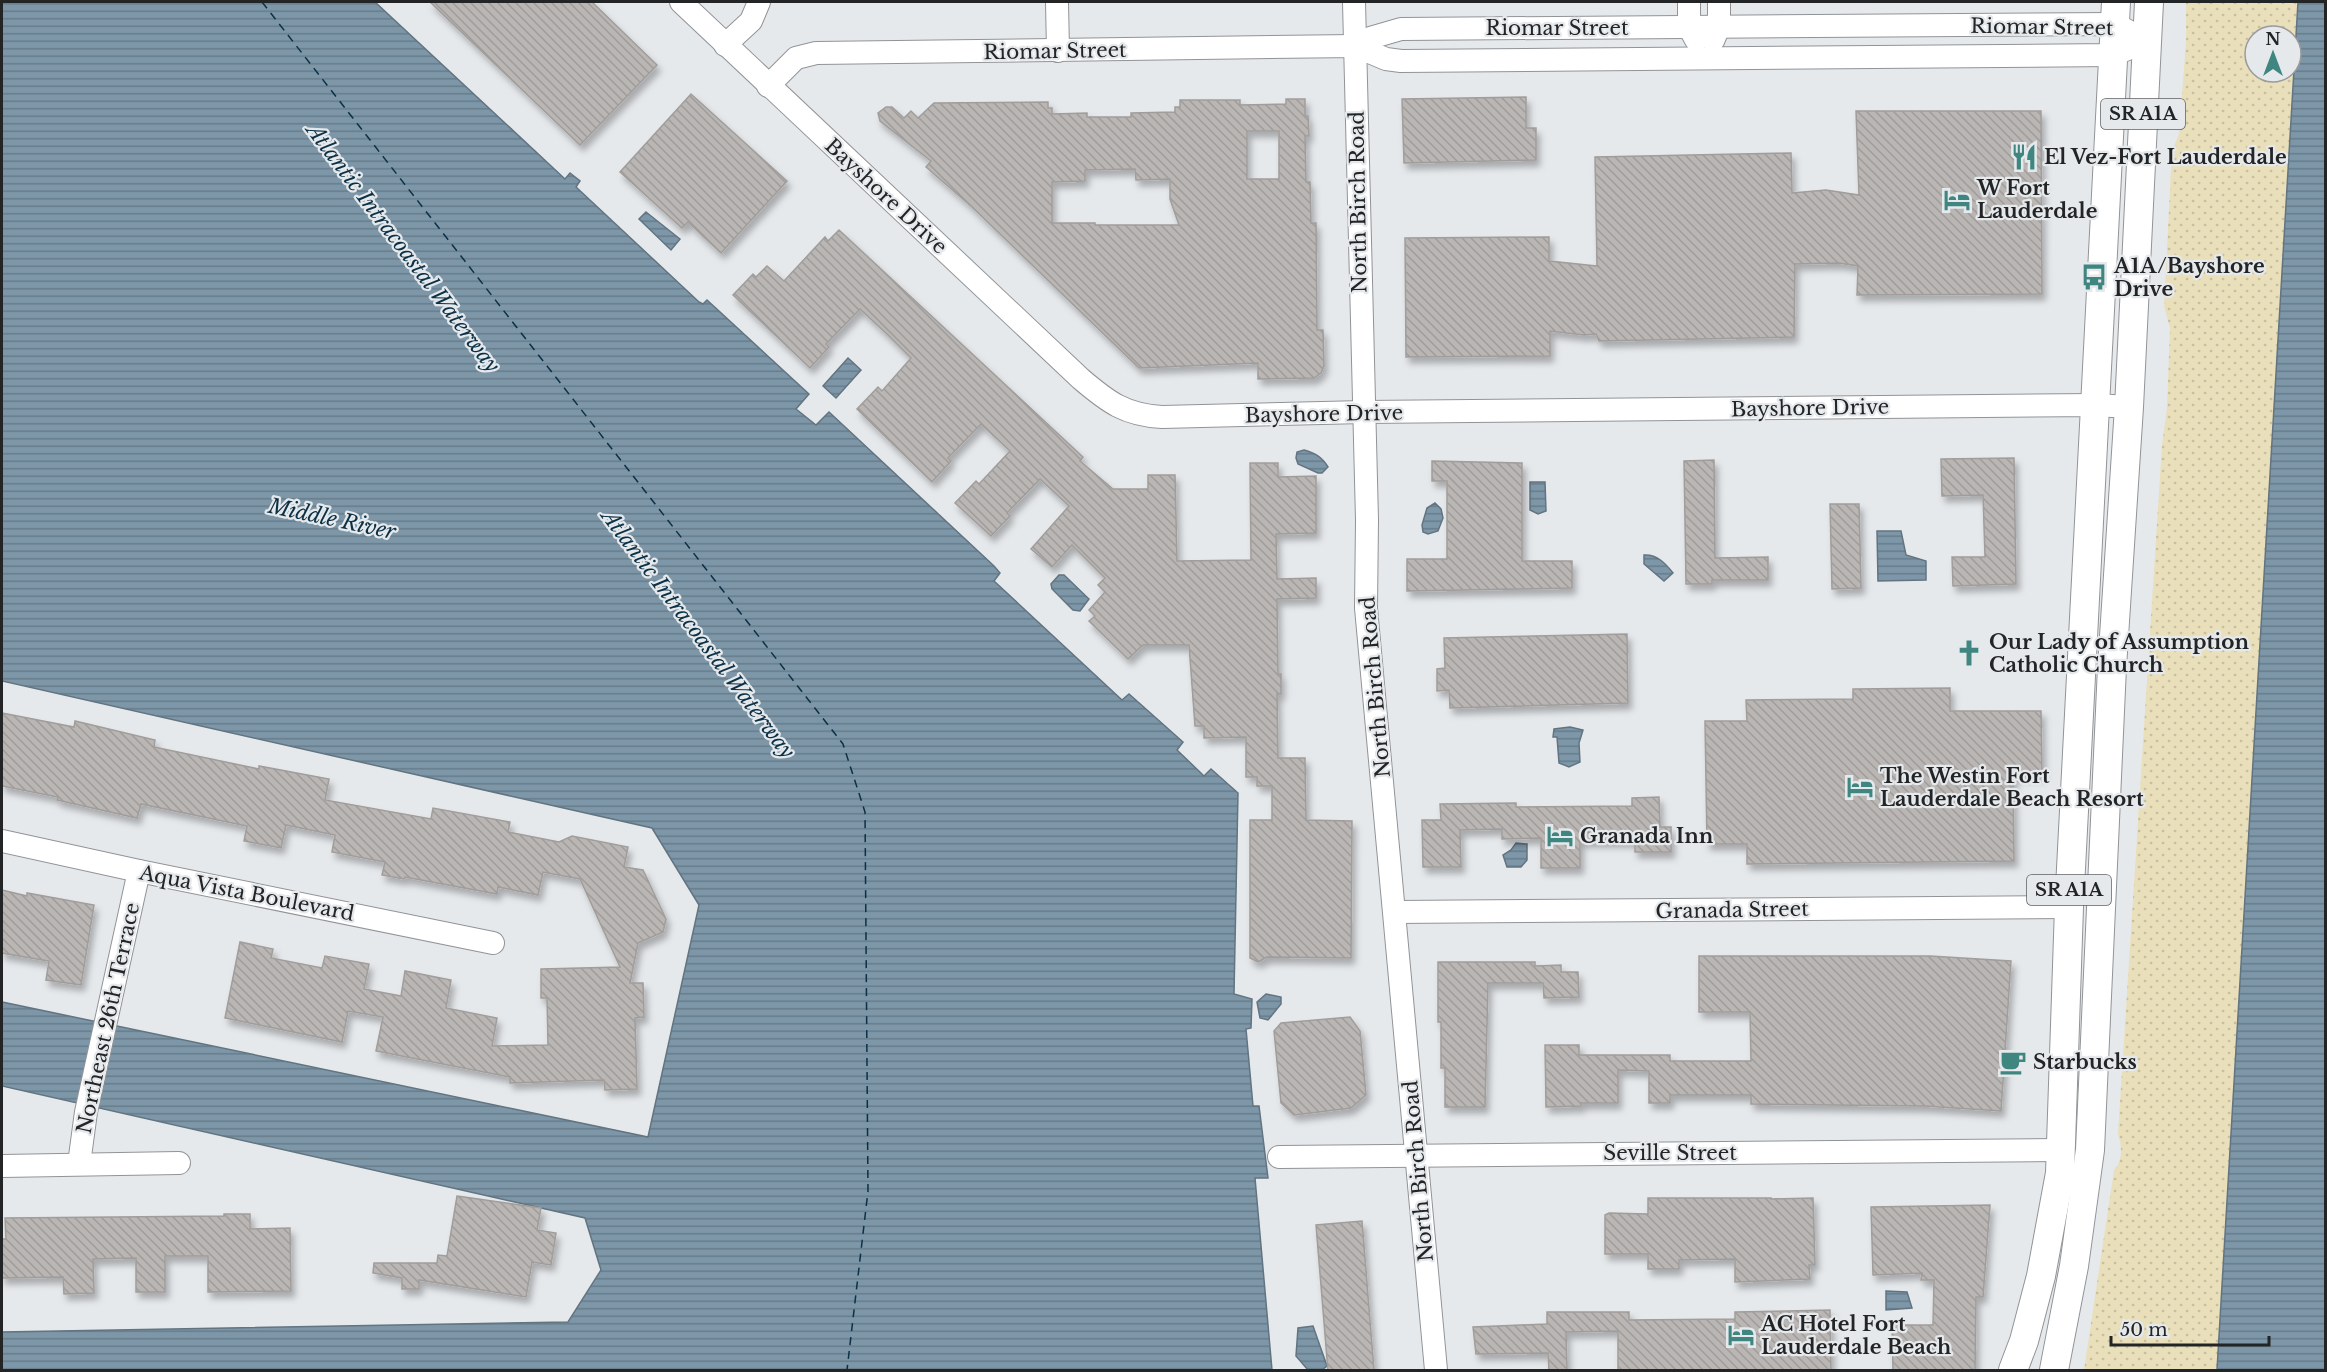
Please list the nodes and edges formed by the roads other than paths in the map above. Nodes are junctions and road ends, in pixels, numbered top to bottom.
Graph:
1 (681, 2) edge
2 (759, 2) edge
3 (1057, 2) edge
4 (1354, 2) edge
5 (1689, 2) edge
6 (1719, 2) edge
7 (2149, 2) edge
8 (2115, 13) edge
9 (1689, 27) junction
10 (1719, 27) junction
11 (2147, 41) junction
12 (725, 45) junction
13 (1355, 46) junction
14 (1058, 51) junction
15 (2114, 55) junction
16 (1706, 59) junction
17 (768, 86) junction
18 (2096, 405) junction
19 (2129, 407) junction
20 (1364, 412) junction
21 (2, 841) edge
22 (139, 871) junction
23 (2068, 907) junction
24 (1395, 912) junction
25 (493, 943) dead end
26 (2061, 1150) junction
27 (1417, 1155) junction
28 (1279, 1157) dead end
29 (179, 1163) dead end
30 (79, 1164) junction
31 (2, 1166) edge
32 (1436, 1371) edge
33 (2013, 1371) edge
34 (2054, 1371) edge

1 - 12 street, Bayshore Drive
2 - 12 street
3 - 14 street
4 - 13 street, North Birch Road
5 - 9 street
6 - 10 street
7 - 11 main road, SR A1A
8 - 10 street, Riomar Street
8 - 11 street, Riomar Street
8 - 15 main road, SR A1A
9 - 10 street, Riomar Street
9 - 13 street, Riomar Street
9 - 16 street
10 - 16 street
11 - 15 street, Riomar Street
11 - 19 main road, SR A1A
12 - 17 street, Bayshore Drive
13 - 14 street, Riomar Street
13 - 16 street, Riomar Street
13 - 20 street, North Birch Road
14 - 17 street, Riomar Street
15 - 16 street, Riomar Street
15 - 18 main road, SR A1A
17 - 20 street, Bayshore Drive
18 - 19 street, Bayshore Drive
18 - 20 street, Bayshore Drive
18 - 23 main road, SR A1A
19 - 34 main road, SR A1A
20 - 24 street, North Birch Road
21 - 22 street, Aqua Vista Boulevard
22 - 25 street, Aqua Vista Boulevard
22 - 30 street, Northeast 26th Terrace
23 - 24 street, Granada Street
23 - 26 main road, SR A1A
24 - 27 street, North Birch Road
26 - 27 street, Seville Street
26 - 33 main road, SR A1A
27 - 28 street, Seville Street
27 - 32 street, North Birch Road
29 - 30 street
30 - 31 street

